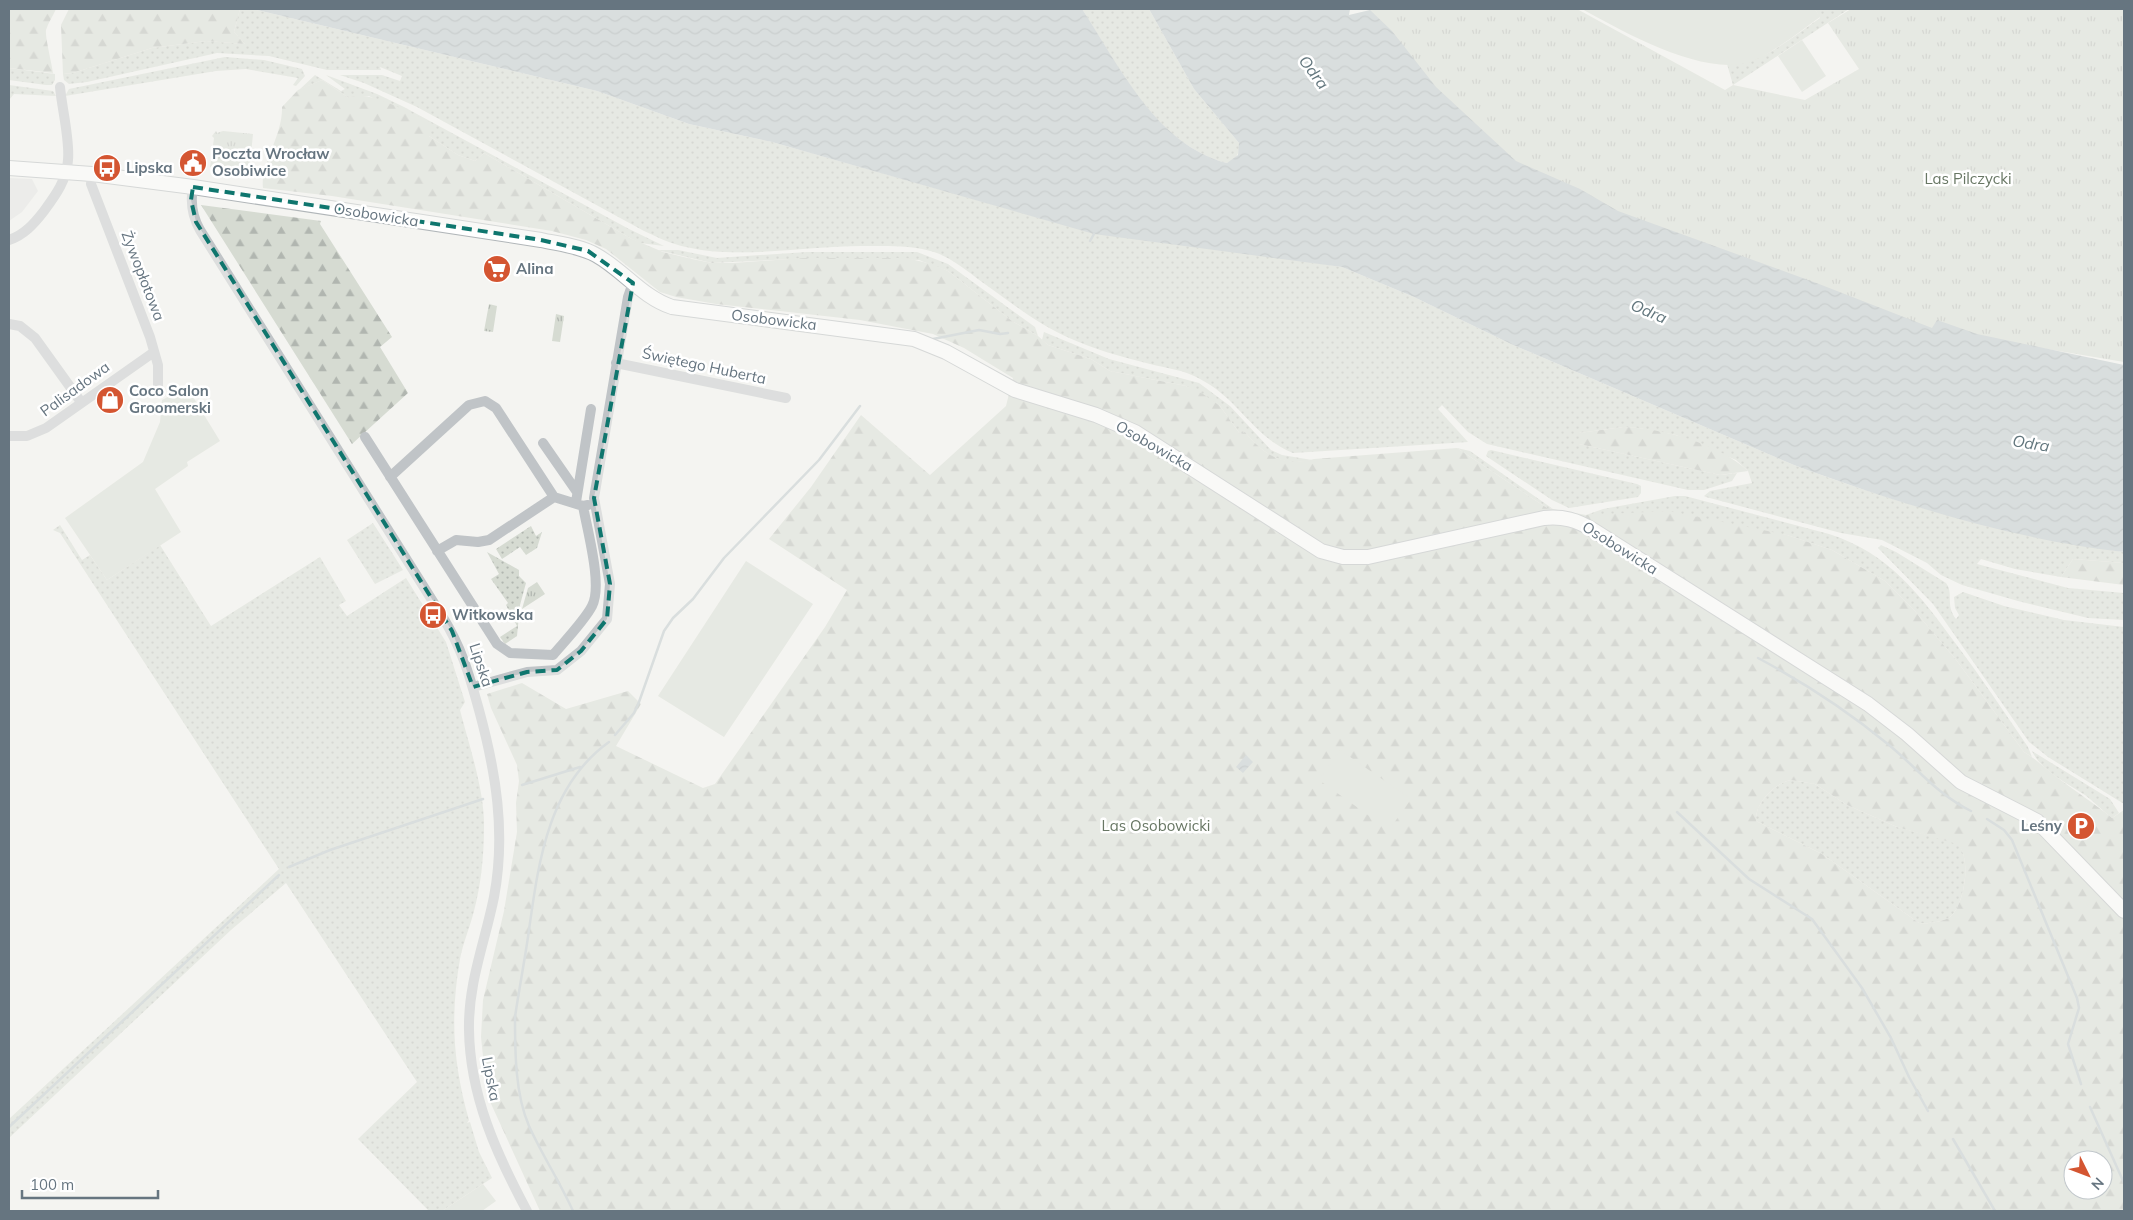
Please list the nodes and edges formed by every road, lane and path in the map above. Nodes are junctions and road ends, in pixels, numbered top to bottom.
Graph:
1 (60, 87) dead end
2 (9, 168) edge
3 (66, 172) junction
4 (92, 174) junction
5 (193, 187) junction
6 (9, 240) edge
7 (633, 283) junction
8 (9, 324) edge
9 (154, 352) junction
10 (616, 363) junction
11 (158, 392) dead end
12 (786, 398) dead end
13 (81, 402) junction
14 (590, 409) dead end
15 (9, 436) edge
16 (365, 437) dead end
17 (543, 443) dead end
18 (390, 477) junction
19 (554, 497) junction
20 (579, 500) junction
21 (594, 504) junction
22 (437, 551) junction
23 (472, 687) junction
24 (2124, 911) edge
25 (526, 1211) edge

1 - 3 street
2 - 3 street, Osobowicka
3 - 4 street, Osobowicka
3 - 6 street
4 - 5 street, Osobowicka
4 - 9 street, Żywopłotowa
5 - 7 street, Osobowicka
5 - 23 street, Lipska
7 - 10 street
7 - 24 street, Osobowicka
8 - 13 street
9 - 11 street, Żywopłotowa
9 - 13 street, Palisadowa
10 - 12 street, Świętego Huberta
10 - 21 street
13 - 15 street, Palisadowa
14 - 20 street
16 - 18 street
17 - 20 street
18 - 19 street
18 - 22 street
19 - 20 street
19 - 22 street
20 - 21 street
20 - 22 street
21 - 23 street
23 - 25 street, Lipska

